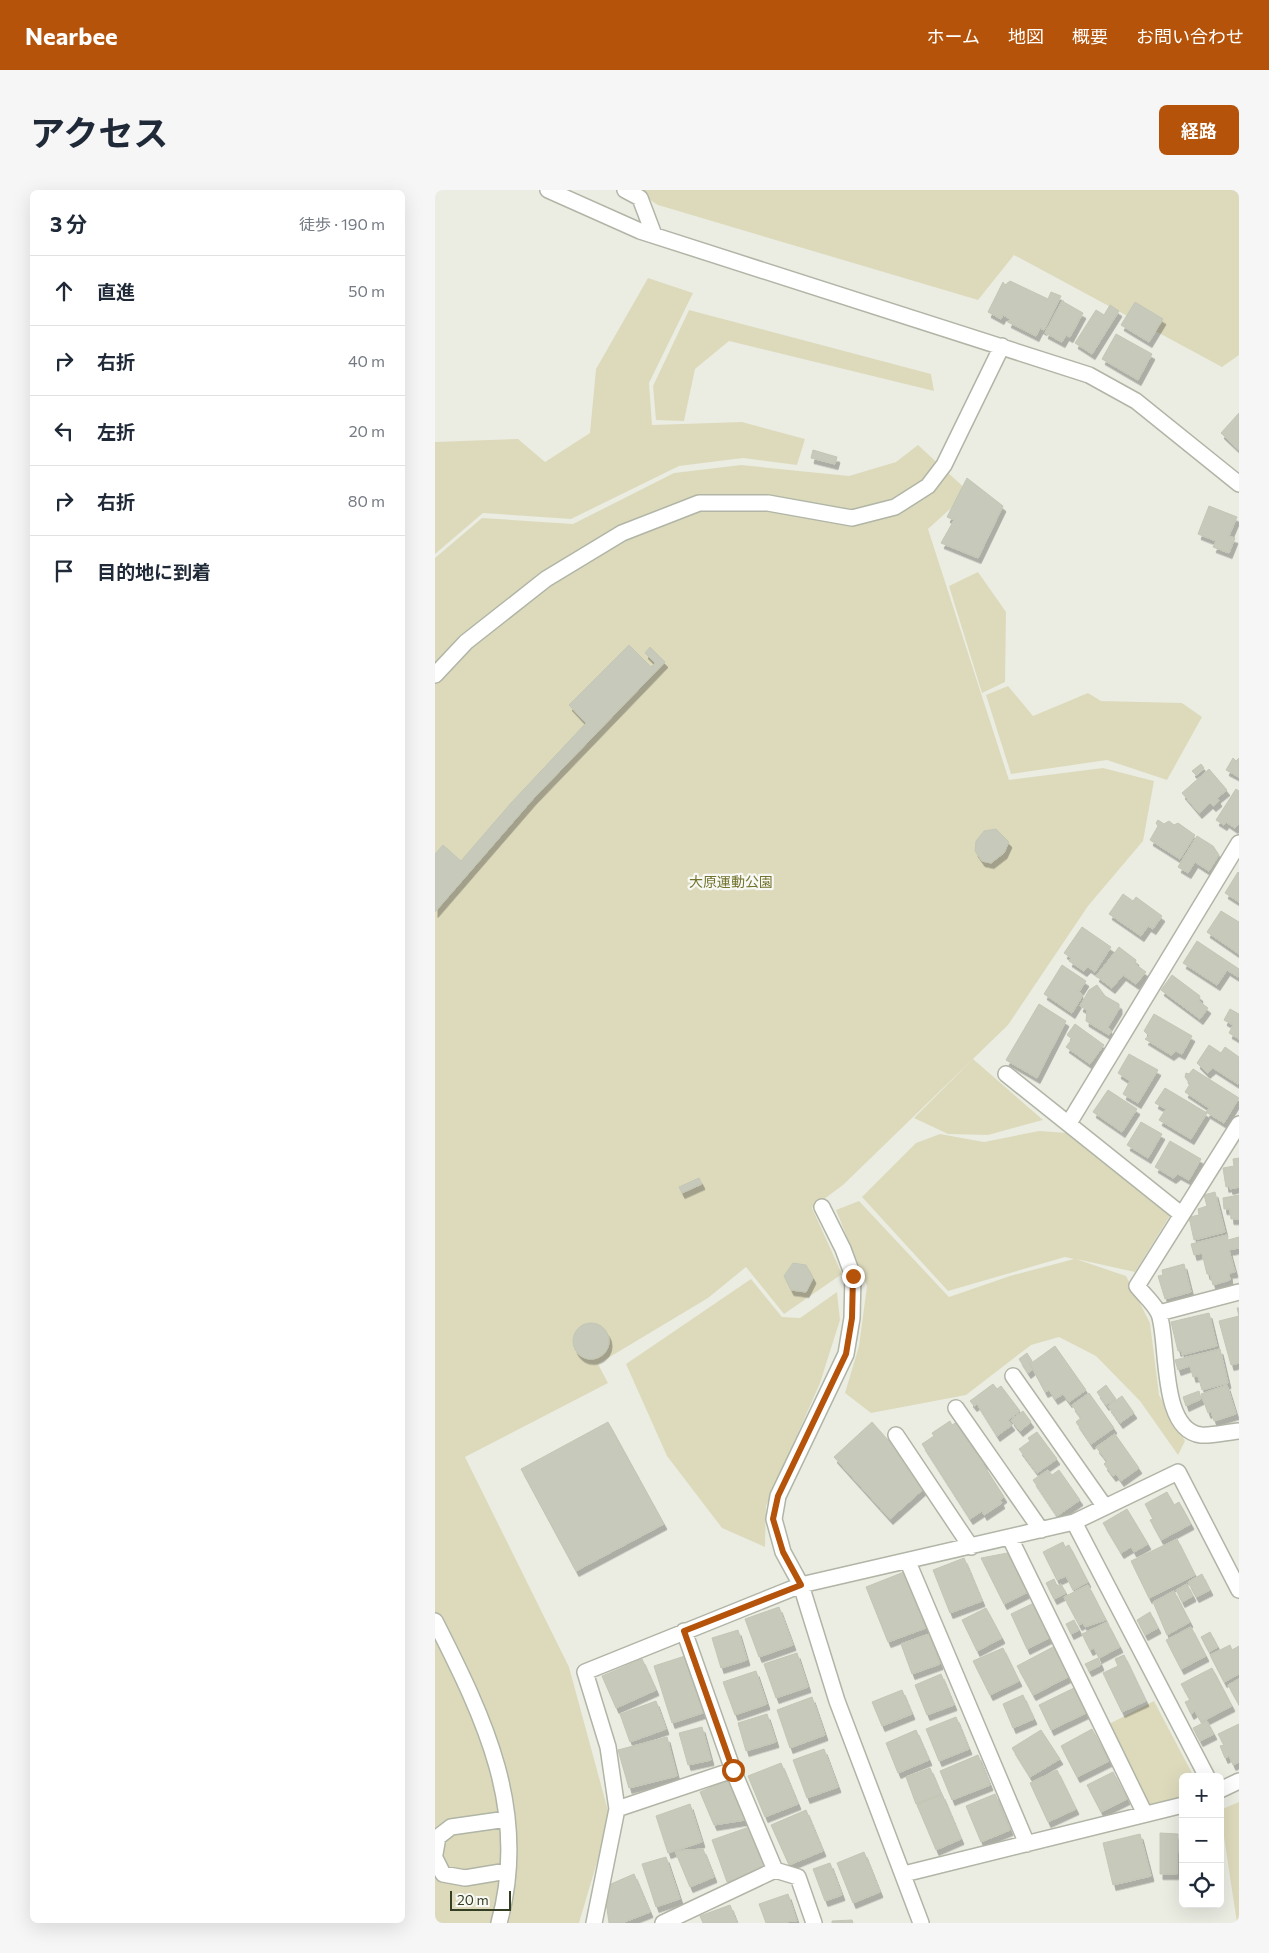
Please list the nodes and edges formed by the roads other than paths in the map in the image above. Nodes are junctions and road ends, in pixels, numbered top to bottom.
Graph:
1 (548, 190) edge
2 (625, 190) edge
3 (654, 235) junction
4 (1002, 346) junction
5 (1239, 484) edge
6 (435, 674) edge
7 (1239, 843) edge
8 (1006, 1074) dead end
9 (1069, 1123) junction
10 (1239, 1124) edge
11 (822, 1207) dead end
12 (1181, 1214) junction
13 (1239, 1292) edge
14 (1159, 1313) junction
15 (1013, 1376) dead end
16 (956, 1408) dead end
17 (1239, 1431) edge
18 (896, 1435) dead end
19 (1105, 1507) junction
20 (1074, 1522) junction
21 (1041, 1530) junction
22 (1010, 1538) junction
23 (971, 1547) junction
24 (908, 1562) junction
25 (801, 1585) junction
26 (1239, 1590) edge
27 (435, 1620) edge
28 (684, 1631) junction
29 (733, 1770) junction
30 (1205, 1773) edge
31 (1239, 1781) edge
32 (1224, 1788) edge
33 (1179, 1806) edge
34 (617, 1809) junction
35 (1145, 1814) junction
36 (507, 1819) junction
37 (1027, 1844) junction
38 (435, 1854) edge
39 (435, 1858) edge
40 (775, 1870) junction
41 (507, 1871) junction
42 (904, 1874) junction
43 (499, 1923) edge
44 (593, 1923) edge
45 (663, 1923) edge
46 (814, 1923) edge
47 (921, 1923) edge

1 - 3 street
2 - 3 street
3 - 4 street
4 - 5 street
4 - 6 street
7 - 9 street
8 - 9 street
9 - 12 street
10 - 12 street
11 - 25 street
12 - 14 street
13 - 14 street
14 - 17 street
15 - 19 street
16 - 21 street
18 - 23 street
19 - 20 street
19 - 26 street
20 - 21 street
20 - 30 street
21 - 22 street
22 - 23 street
22 - 35 street
23 - 24 street
24 - 25 street
24 - 37 street
25 - 28 street
25 - 42 street
27 - 36 street
28 - 29 street
28 - 34 street
29 - 34 street
29 - 40 street
31 - 32 street
33 - 35 street
34 - 44 street
35 - 37 street
36 - 38 street
36 - 41 street
37 - 42 street
39 - 41 street
40 - 45 street
40 - 46 street
41 - 43 street
42 - 47 street

